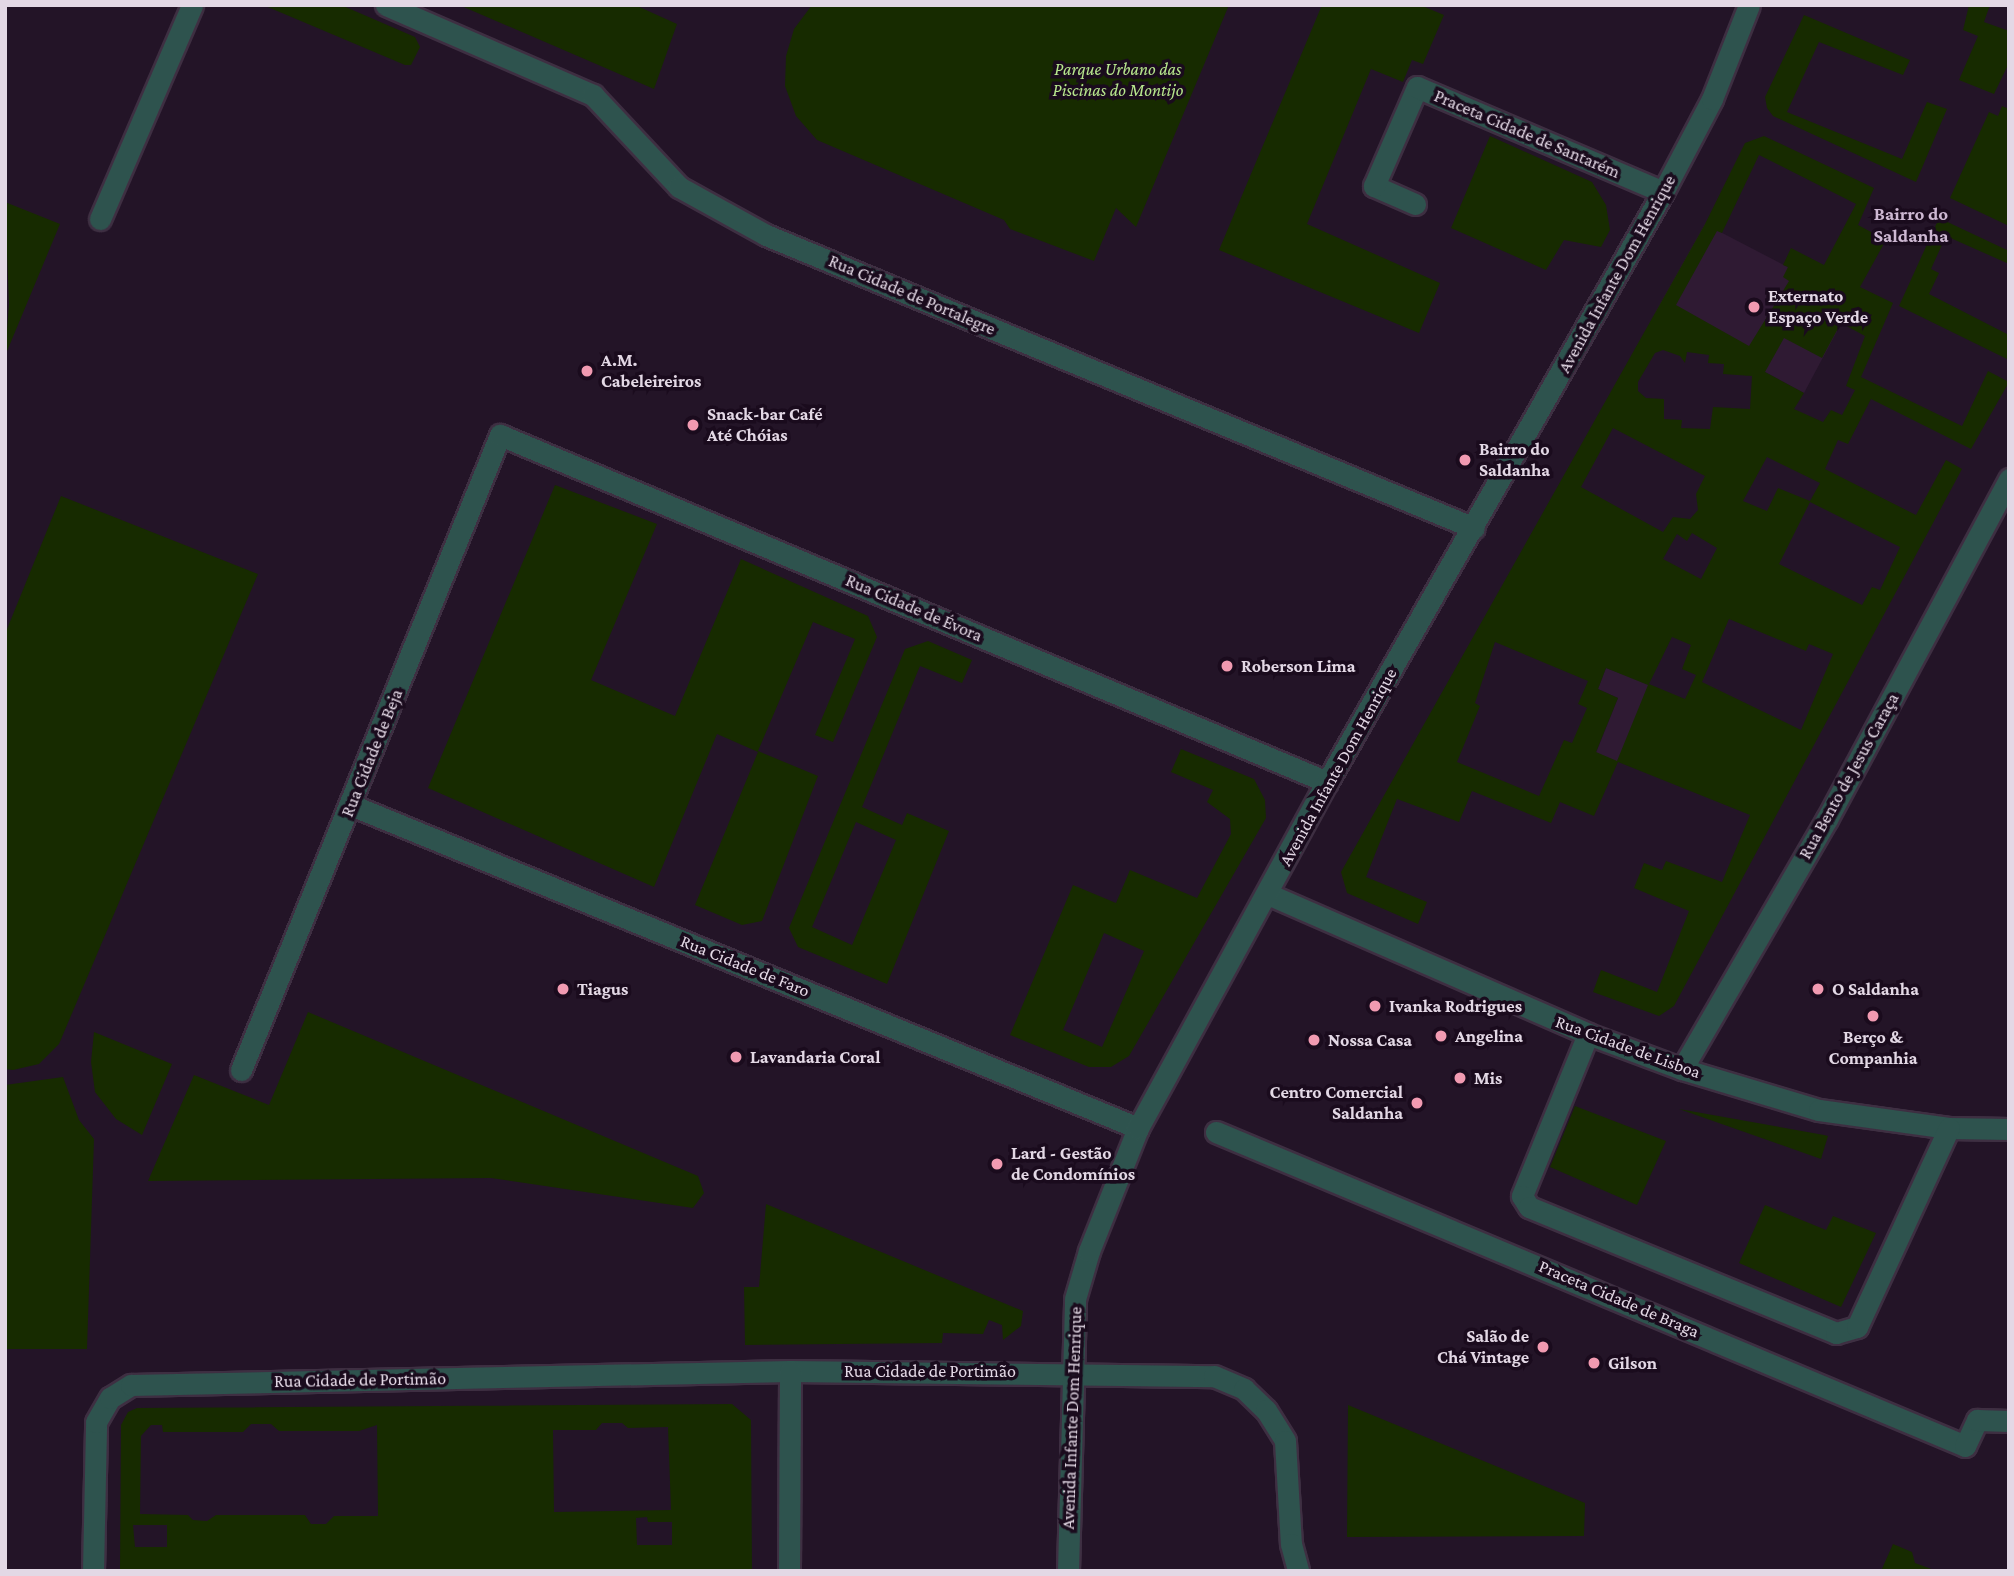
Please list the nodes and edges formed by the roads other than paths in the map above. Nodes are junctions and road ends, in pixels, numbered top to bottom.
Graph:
1 (192, 5) edge
2 (386, 5) edge
3 (1749, 5) edge
4 (1663, 192) junction
5 (1415, 204) dead end
6 (100, 219) dead end
7 (500, 435) joint
8 (2009, 479) edge
9 (1474, 528) junction
10 (1327, 782) junction
11 (351, 804) junction
12 (1268, 894) junction
13 (1588, 1034) junction
14 (1682, 1069) junction
15 (241, 1070) dead end
16 (1138, 1128) junction
17 (1949, 1128) junction
18 (2009, 1129) edge
19 (1216, 1132) dead end
20 (790, 1371) junction
21 (1070, 1371) junction
22 (2009, 1421) edge
23 (93, 1571) edge
24 (789, 1571) edge
25 (1068, 1571) edge
26 (1298, 1571) edge

1 - 6 street
2 - 9 street, Rua Cidade de Portalegre
3 - 4 street, Avenida Infante Dom Henrique
4 - 5 street, Praceta Cidade de Santarém
4 - 9 street, Avenida Infante Dom Henrique
7 - 10 street, Rua Cidade de Évora
7 - 11 street, Rua Cidade de Beja
8 - 14 street, Rua Bento de Jesus Caraça
9 - 10 street, Avenida Infante Dom Henrique
10 - 12 street, Avenida Infante Dom Henrique
11 - 15 street, Rua Cidade de Beja
11 - 16 street, Rua Cidade de Faro
12 - 13 street, Rua Cidade de Lisboa
12 - 16 street, Avenida Infante Dom Henrique
13 - 14 street, Rua Cidade de Lisboa
13 - 17 street
14 - 17 street, Rua Cidade de Lisboa
16 - 21 street, Avenida Infante Dom Henrique
17 - 18 street, Rua Cidade de Lisboa
19 - 22 street, Praceta Cidade de Braga
20 - 21 street, Rua Cidade de Portimão
20 - 23 street, Rua Cidade de Portimão
20 - 24 street
21 - 25 street, Avenida Infante Dom Henrique
21 - 26 street, Rua Cidade de Portimão

